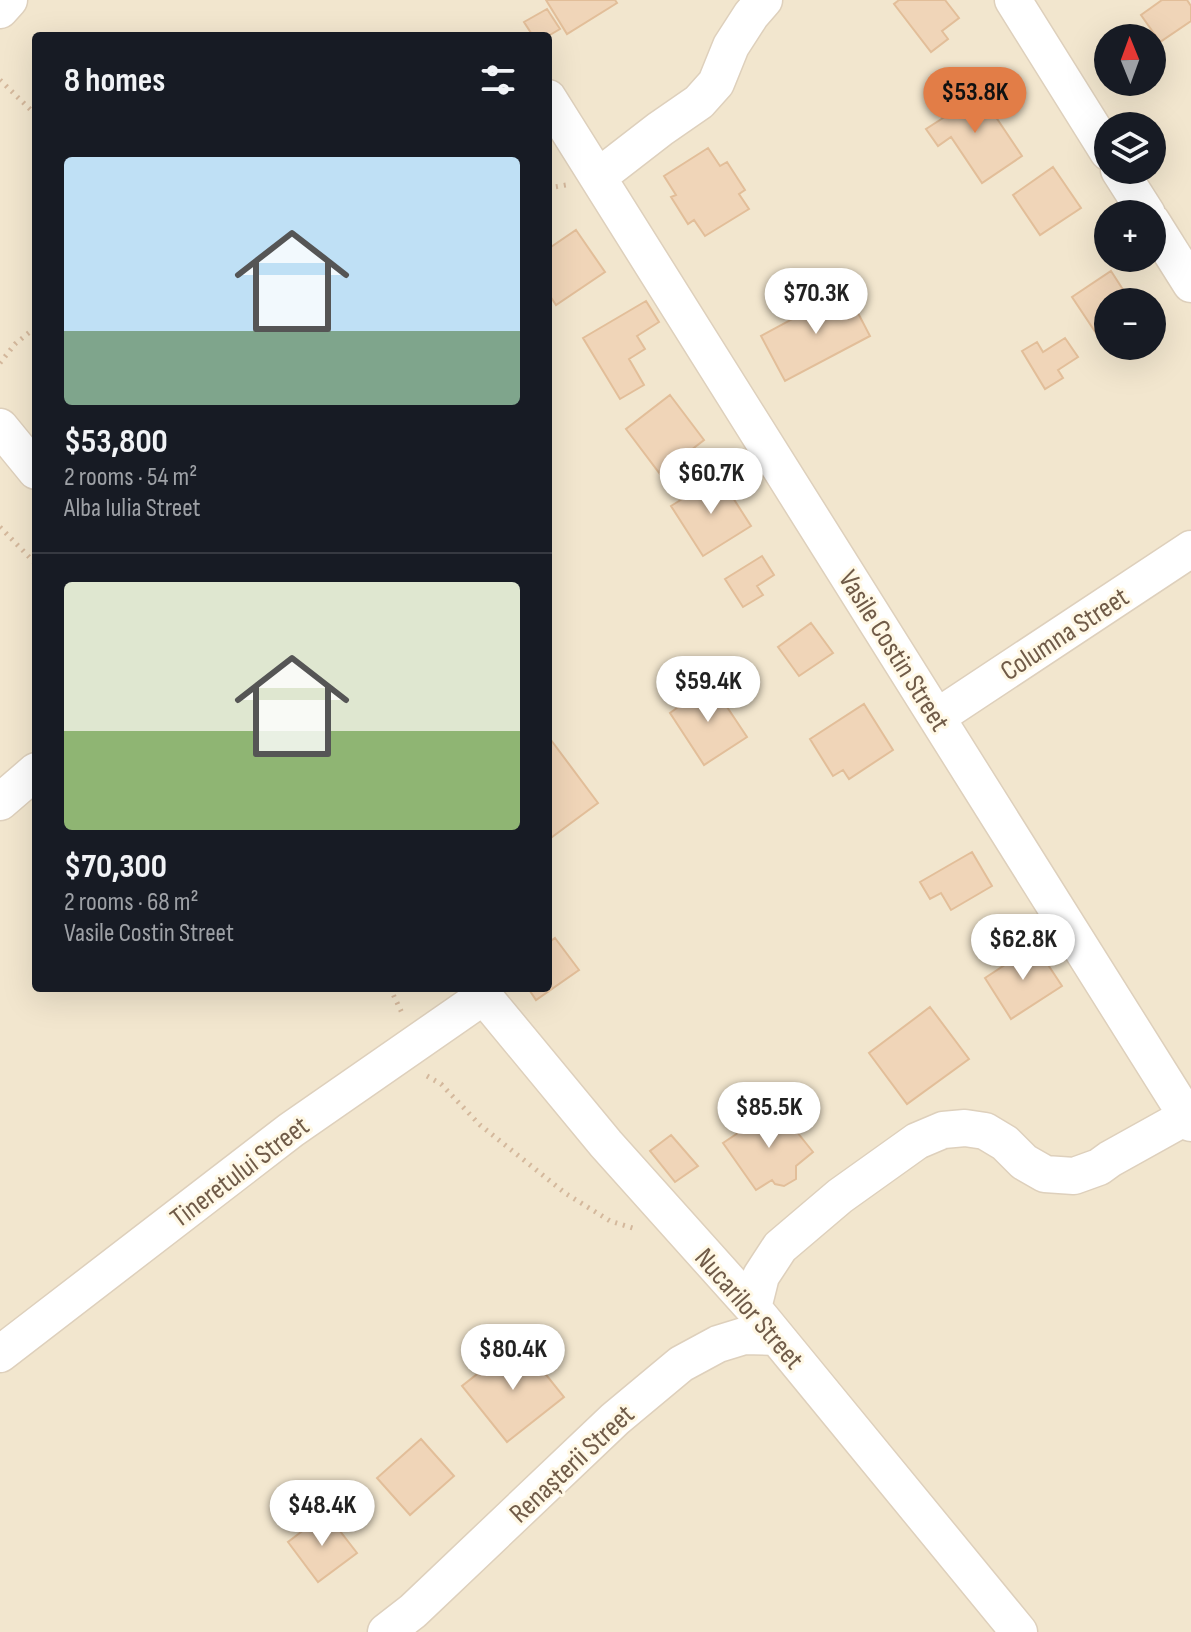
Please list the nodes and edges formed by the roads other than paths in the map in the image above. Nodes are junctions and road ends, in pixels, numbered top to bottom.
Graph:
1 (9, 0) edge
2 (764, 0) edge
3 (1013, 0) edge
4 (0, 10) edge
5 (552, 104) edge
6 (1094, 130) edge
7 (598, 177) junction
8 (1166, 244) edge
9 (1191, 284) edge
10 (0, 427) edge
11 (32, 466) edge
12 (1191, 549) edge
13 (937, 717) junction
14 (32, 774) edge
15 (0, 802) edge
16 (481, 992) edge
17 (1190, 1117) edge
18 (753, 1308) junction
19 (777, 1337) junction
20 (0, 1354) edge
21 (412, 1625) edge
22 (1019, 1632) edge

1 - 4 street
2 - 7 street
3 - 6 street
5 - 7 street, Vasile Costin Street
7 - 13 street, Vasile Costin Street
8 - 9 street
10 - 11 street
12 - 13 street, Columna Street
13 - 17 street, Vasile Costin Street
14 - 15 street
16 - 18 street, Nucarilor Street
16 - 20 street, Tineretului Street
17 - 18 street
18 - 19 street, Nucarilor Street
19 - 21 street, Renașterii Street
19 - 22 street, Nucarilor Street

